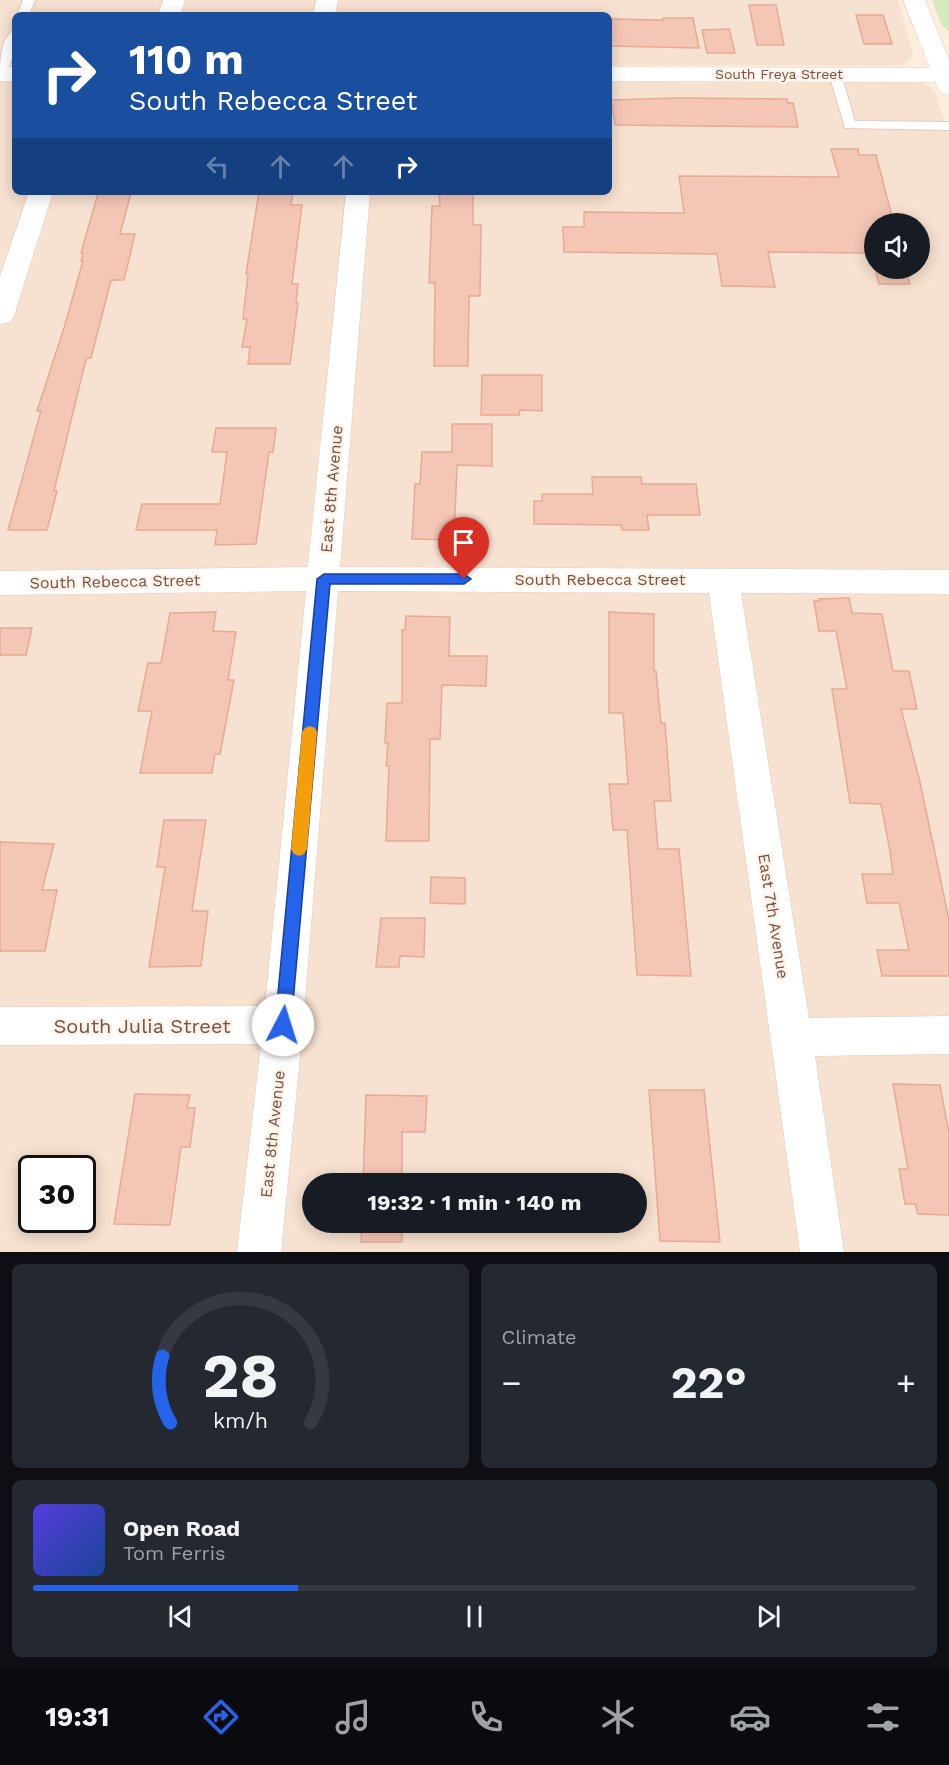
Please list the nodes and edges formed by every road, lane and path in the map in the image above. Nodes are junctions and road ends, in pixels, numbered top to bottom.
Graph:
1 (914, 0) edge
2 (923, 21) junction
3 (12, 42) edge
4 (949, 48) edge
5 (0, 72) edge
6 (612, 74) edge
7 (835, 74) junction
8 (947, 79) edge
9 (949, 126) edge
10 (40, 195) edge
11 (358, 195) edge
12 (0, 316) edge
13 (324, 579) junction
14 (723, 580) junction
15 (949, 582) edge
16 (0, 583) edge
17 (283, 1025) junction
18 (0, 1026) edge
19 (949, 1035) edge
20 (792, 1037) junction
21 (259, 1252) edge
22 (822, 1252) edge

1 - 2 street
2 - 4 street
2 - 8 street
3 - 5 lane
6 - 7 street, South Freya Street
7 - 8 street, South Freya Street
7 - 9 lane
10 - 12 street
11 - 13 street, East 8th Avenue
13 - 14 street, South Rebecca Street
13 - 16 street, South Rebecca Street
13 - 17 street, East 8th Avenue
14 - 15 street, South Rebecca Street
14 - 20 street, East 7th Avenue
17 - 18 street, South Julia Street
17 - 21 street, East 8th Avenue
19 - 20 street
20 - 22 street, East 7th Avenue

